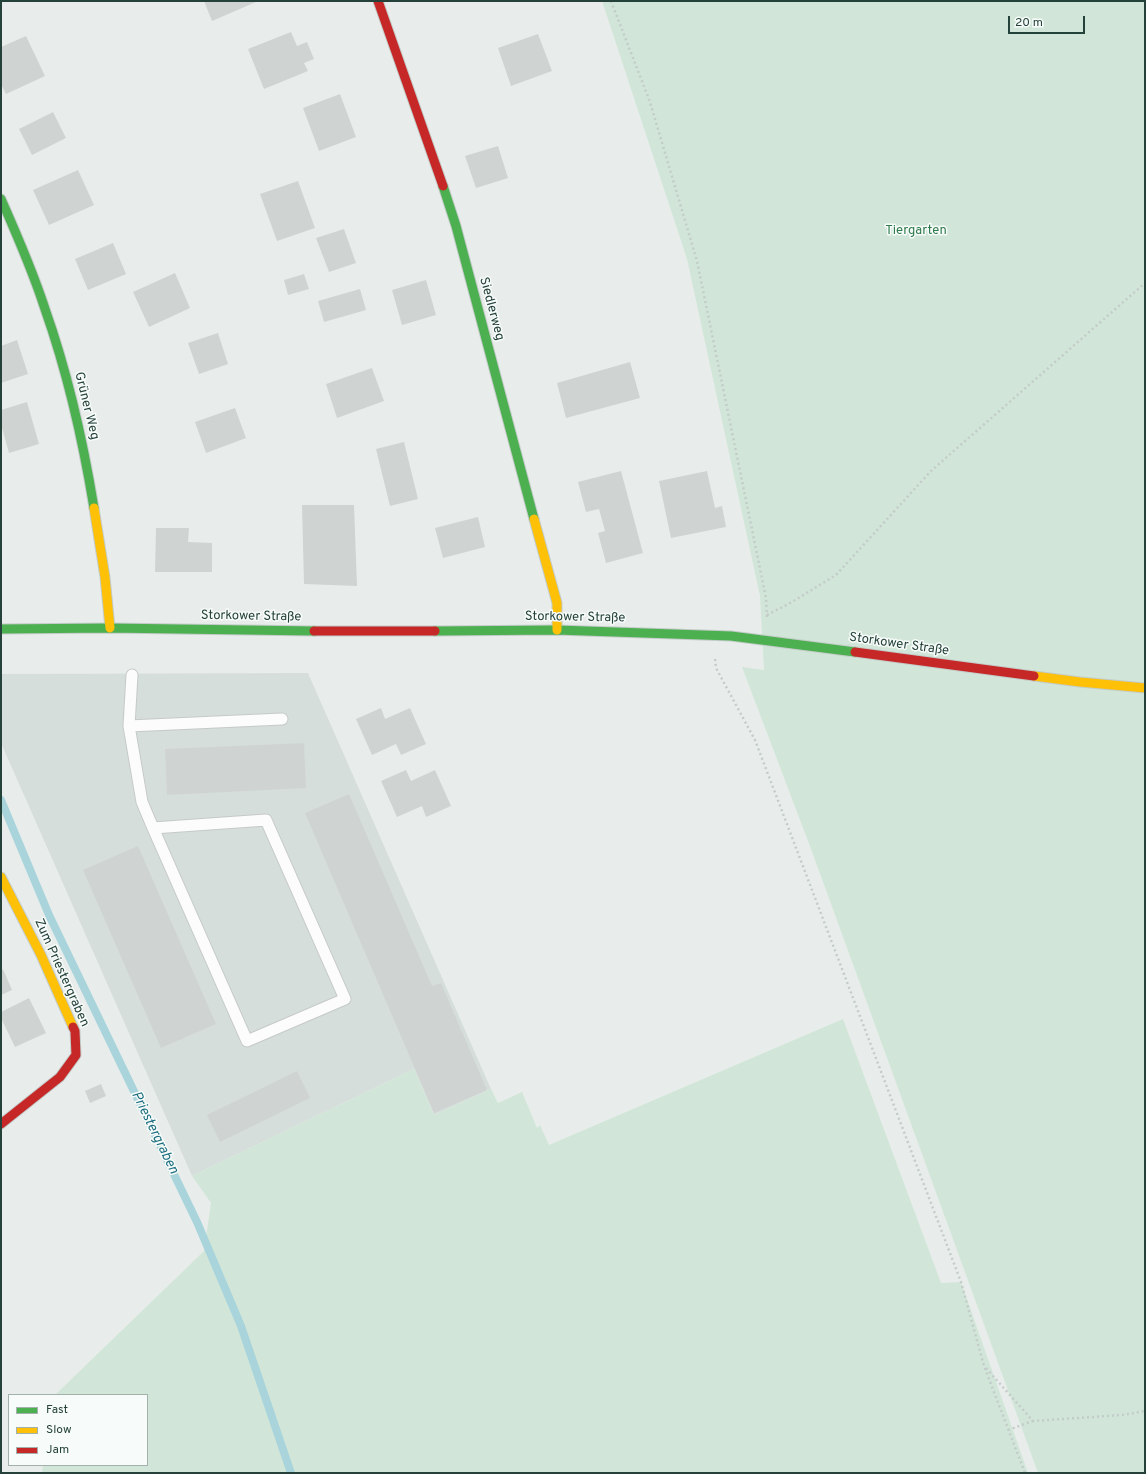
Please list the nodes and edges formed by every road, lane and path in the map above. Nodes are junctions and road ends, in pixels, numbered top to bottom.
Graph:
1 (378, 1) edge
2 (611, 1) edge
3 (1, 199) edge
4 (1145, 283) edge
5 (768, 615) junction
6 (110, 628) junction
7 (1, 629) edge
8 (557, 630) junction
9 (712, 635) junction
10 (766, 640) junction
11 (132, 675) dead end
12 (1145, 688) edge
13 (282, 719) dead end
14 (129, 726) junction
15 (153, 828) junction
16 (1, 877) edge
17 (1, 1124) edge
18 (984, 1366) junction
19 (1145, 1411) edge
20 (1033, 1421) junction
21 (1008, 1430) junction
22 (1025, 1473) edge

1 - 8 street, Siedlerweg
2 - 5 path
3 - 6 street, Grüner Weg
4 - 5 path
5 - 10 path
6 - 7 street, Storkower Straße
6 - 8 street, Storkower Straße
8 - 9 street, Storkower Straße
9 - 10 street, Storkower Straße
9 - 18 path
10 - 12 street, Storkower Straße
11 - 14 lane
13 - 14 lane
14 - 15 lane
15 - 15 lane
16 - 17 street, Zum Priestergraben
18 - 20 path
18 - 21 path
19 - 20 path
20 - 21 path
21 - 22 path

